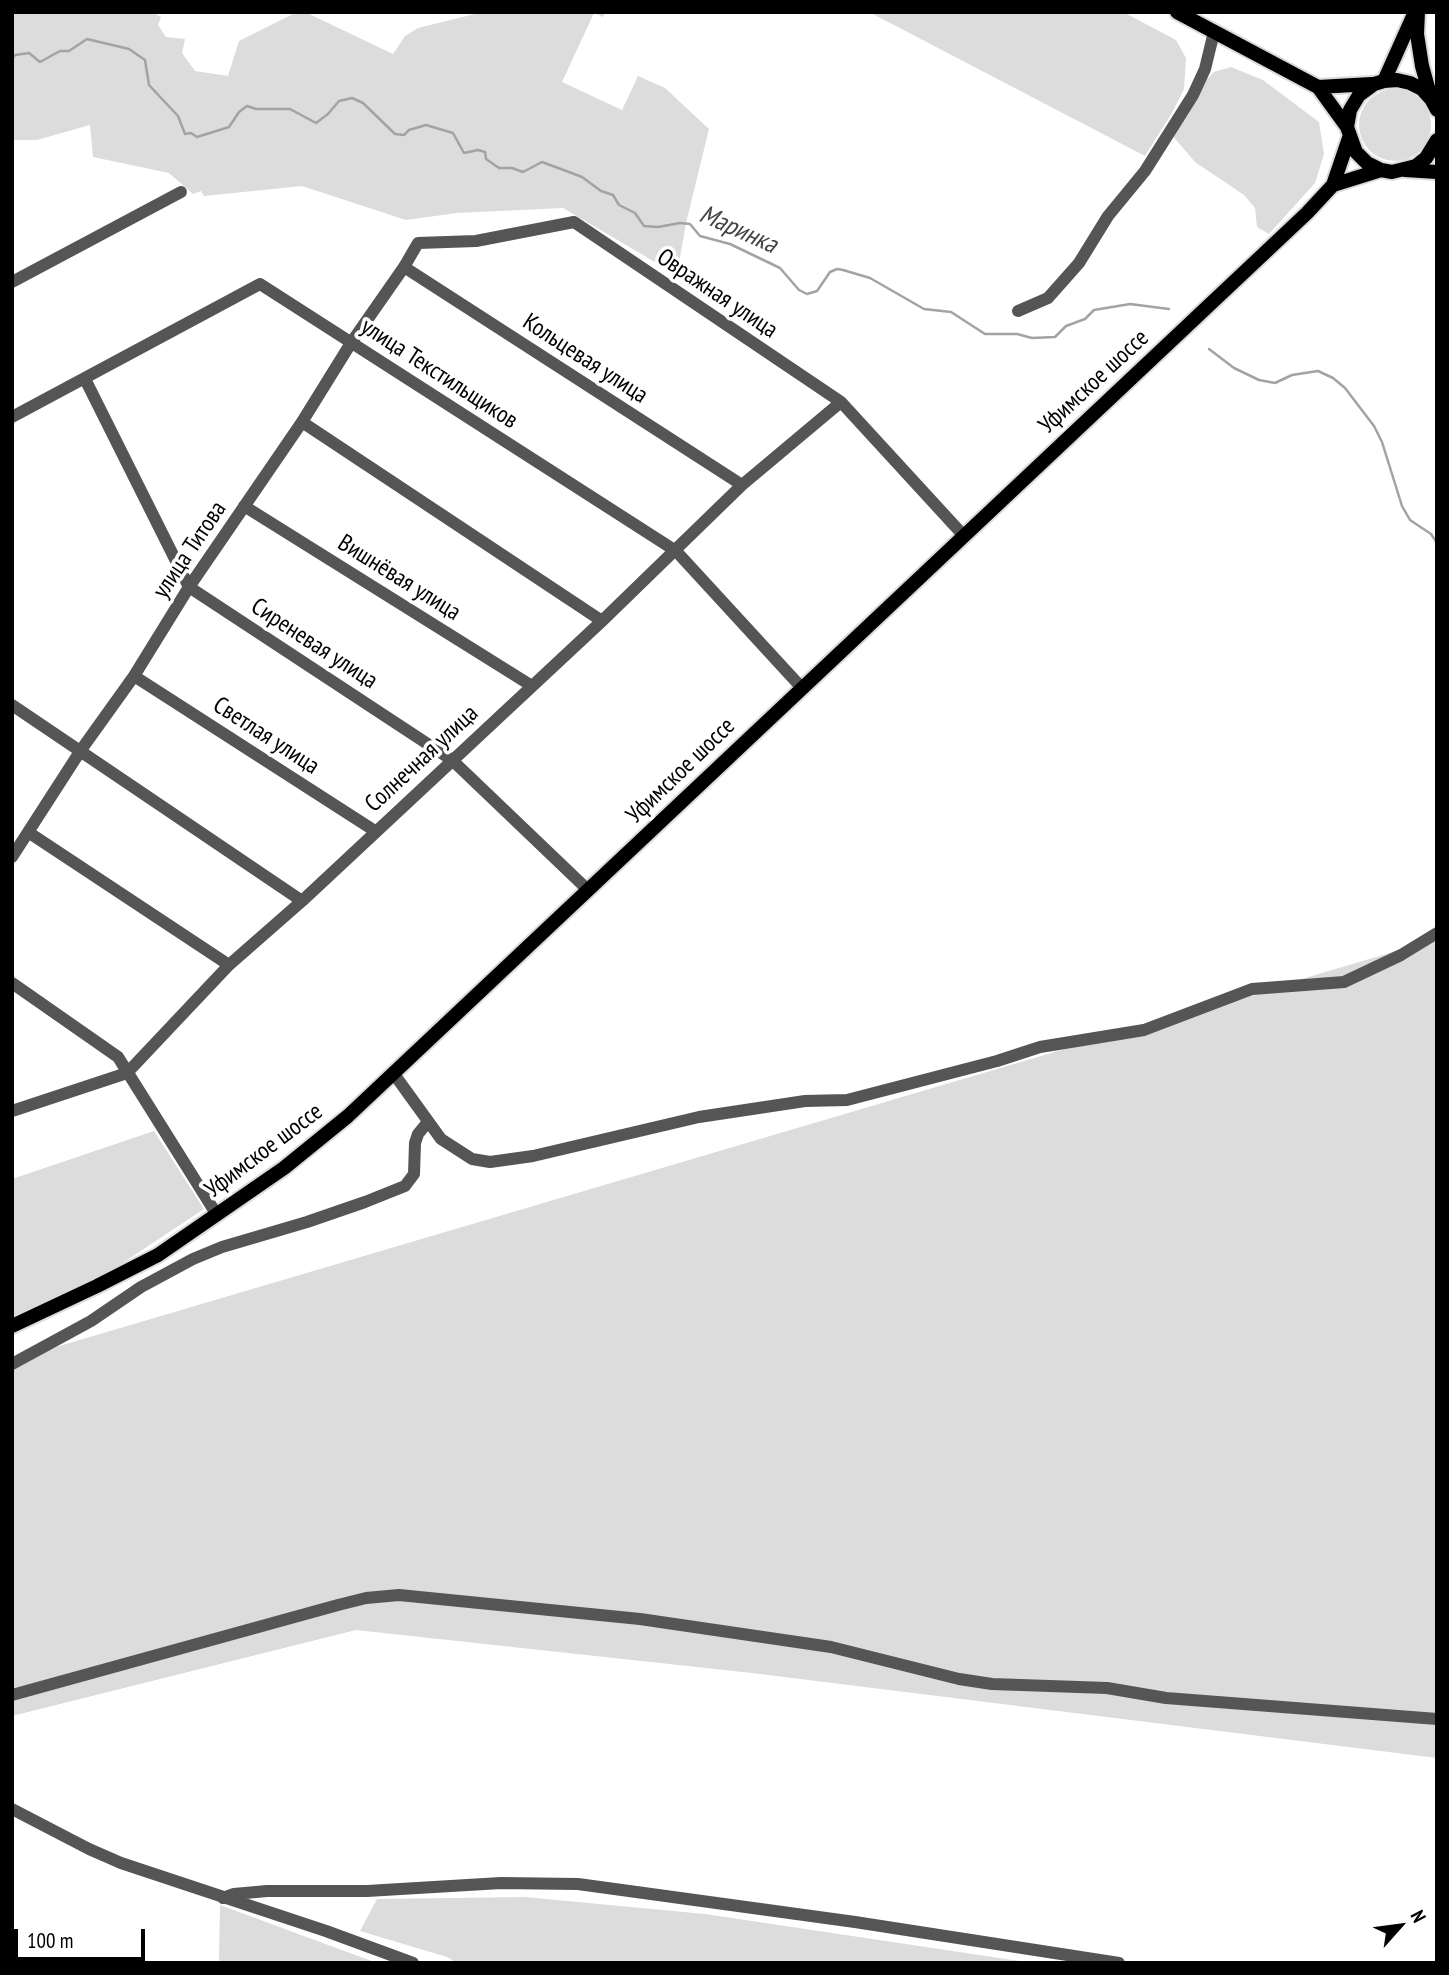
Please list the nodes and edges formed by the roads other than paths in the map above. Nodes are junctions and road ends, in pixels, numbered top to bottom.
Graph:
1 (1178, 12) edge
2 (1416, 12) edge
3 (1214, 32) junction
4 (1379, 82) junction
5 (1318, 87) junction
6 (1434, 105) edge
7 (1348, 133) junction
8 (1437, 140) edge
9 (1381, 170) junction
10 (1404, 170) junction
11 (1437, 172) edge
12 (1334, 185) junction
13 (181, 192) dead end
14 (404, 268) junction
15 (12, 282) edge
16 (1018, 311) dead end
17 (351, 343) junction
18 (85, 379) junction
19 (841, 401) junction
20 (12, 417) edge
21 (302, 422) junction
22 (742, 485) junction
23 (244, 506) junction
24 (964, 536) junction
25 (676, 551) junction
26 (189, 587) junction
27 (601, 621) junction
28 (134, 676) junction
29 (532, 686) junction
30 (801, 687) junction
31 (12, 705) edge
32 (81, 750) junction
33 (452, 760) junction
34 (375, 831) junction
35 (28, 832) junction
36 (12, 857) edge
37 (588, 890) junction
38 (302, 901) junction
39 (1437, 933) edge
40 (229, 965) junction
41 (12, 983) edge
42 (127, 1073) junction
43 (394, 1074) junction
44 (12, 1111) edge
45 (427, 1123) junction
46 (217, 1214) junction
47 (12, 1326) edge
48 (12, 1364) edge
49 (12, 1695) edge
50 (1437, 1719) edge
51 (12, 1810) edge
52 (223, 1898) junction
53 (413, 1963) edge
54 (1119, 1963) edge

1 - 3 main road
2 - 4 main road
2 - 6 main road
3 - 5 main road
3 - 16 street
4 - 5 main road
4 - 6 main road
4 - 7 main road
5 - 7 main road
7 - 9 main road
7 - 12 main road
8 - 10 main road
9 - 10 main road
9 - 12 main road
10 - 11 main road
12 - 24 main road, Уфимское шоссе
13 - 15 street
14 - 17 street, улица Титова
14 - 19 street, Овражная улица
14 - 22 street, Кольцевая улица
17 - 18 street, улица Текстильщиков
17 - 21 street, улица Титова
17 - 25 street, улица Текстильщиков
18 - 20 street, улица Текстильщиков
18 - 26 street
19 - 22 street, Солнечная улица
19 - 24 street, Овражная улица
21 - 23 street, улица Титова
21 - 27 street
22 - 25 street, Солнечная улица
23 - 26 street, улица Титова
23 - 29 street, Вишнёвая улица
24 - 30 main road, Уфимское шоссе
25 - 27 street, Солнечная улица
25 - 30 street, улица Текстильщиков
26 - 28 street, улица Титова
26 - 33 street, Сиреневая улица
27 - 29 street, Солнечная улица
28 - 32 street, улица Титова
28 - 34 street, Светлая улица
29 - 33 street, Солнечная улица
30 - 37 main road, Уфимское шоссе
31 - 32 street
32 - 35 street, улица Титова
32 - 38 street
33 - 34 street, Солнечная улица
33 - 37 street, Сиреневая улица
34 - 38 street, Солнечная улица
35 - 36 street, улица Титова
35 - 40 street
37 - 43 main road, Уфимское шоссе
38 - 40 street, Солнечная улица
39 - 45 street
40 - 42 street, Солнечная улица
41 - 42 street
42 - 44 street, Солнечная улица
42 - 46 street
43 - 45 street
43 - 46 main road, Уфимское шоссе
45 - 48 street
46 - 47 main road, Уфимское шоссе
49 - 50 street
51 - 52 street
52 - 53 street
52 - 54 street

